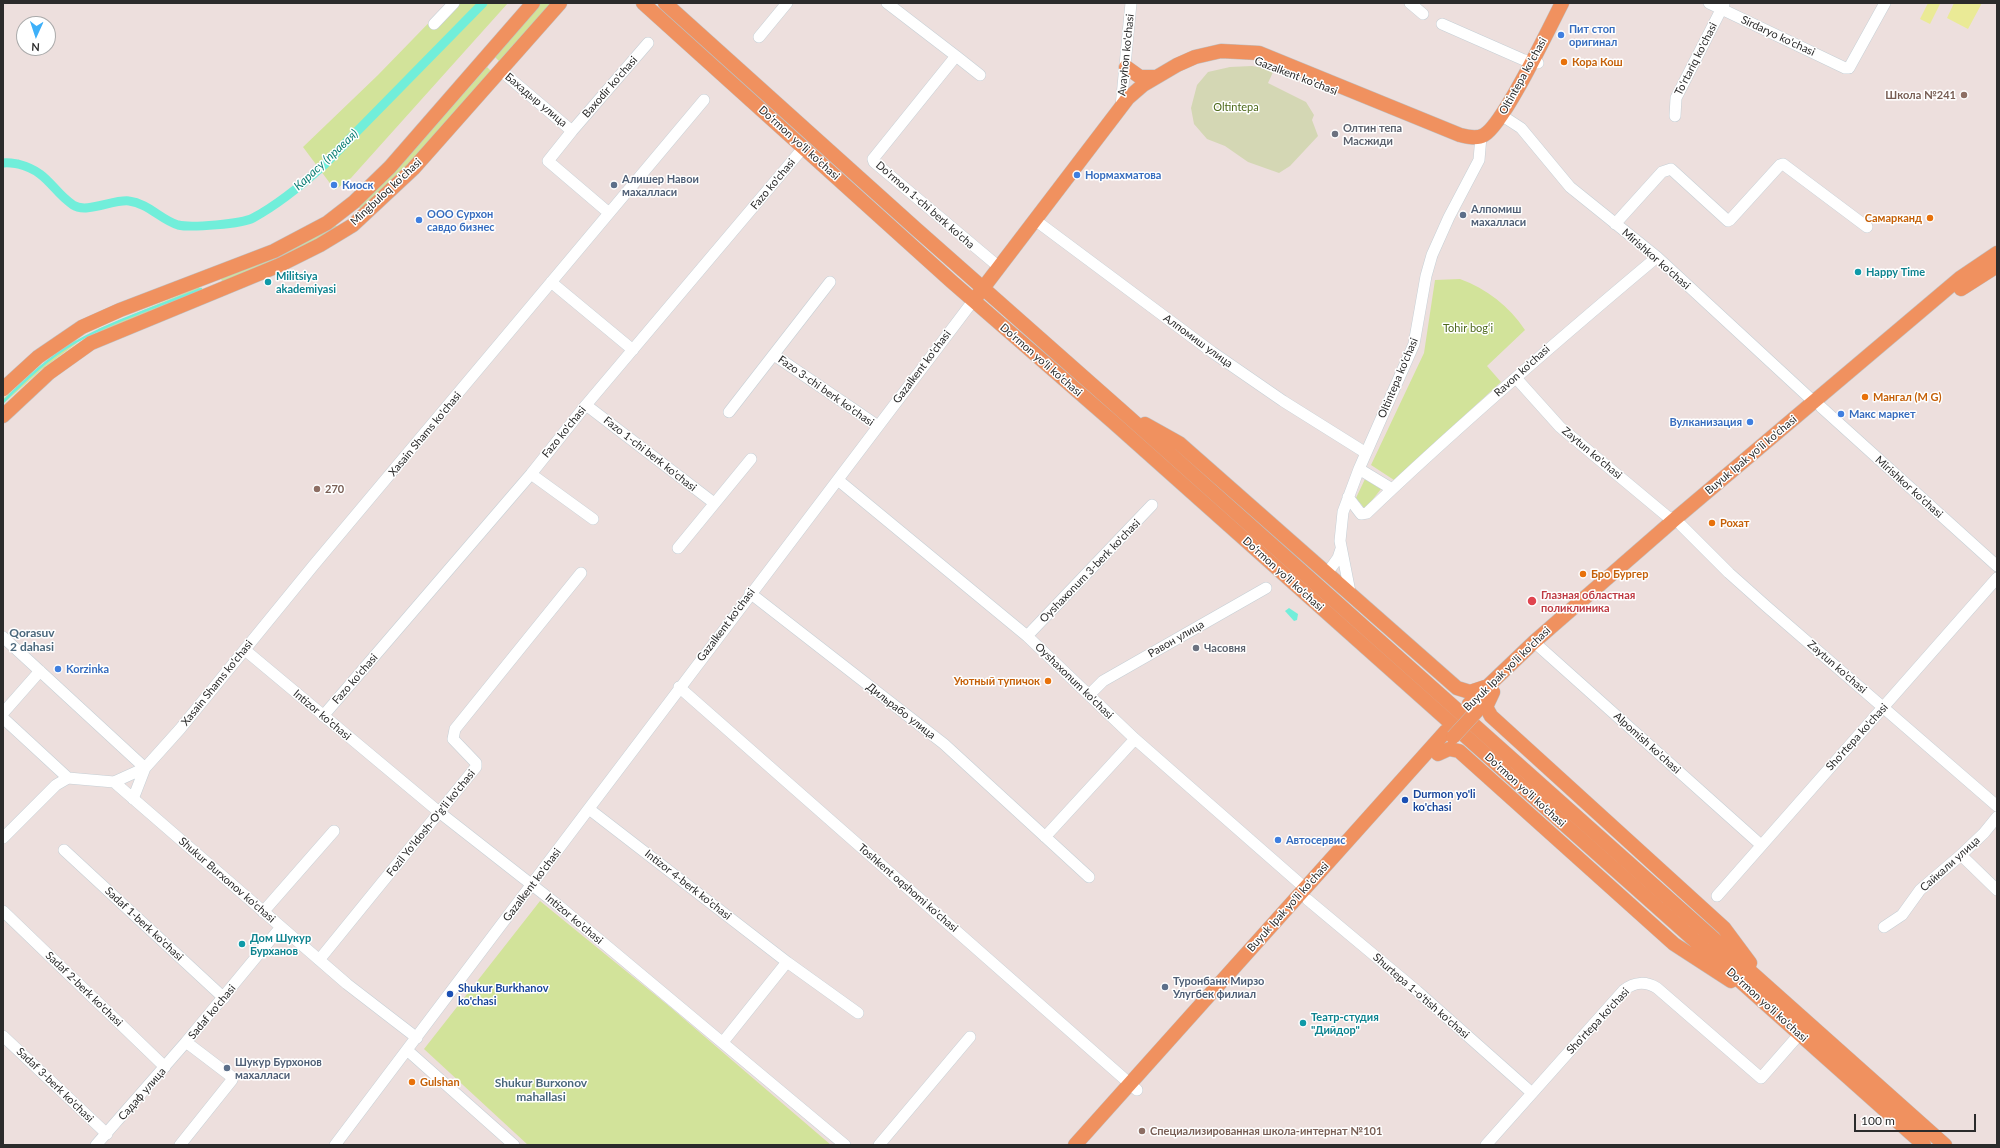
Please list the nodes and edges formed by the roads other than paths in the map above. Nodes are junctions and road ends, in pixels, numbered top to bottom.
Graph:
1 (454, 3) edge
2 (533, 3) edge
3 (560, 3) edge
4 (643, 3) edge
5 (665, 3) edge
6 (787, 3) edge
7 (887, 3) edge
8 (1131, 3) edge
9 (1410, 3) edge
10 (1562, 3) edge
11 (1568, 3) edge
12 (1708, 3) edge
13 (1885, 3) edge
14 (1723, 6) edge
15 (1423, 14) dead end
16 (434, 24) dead end
17 (1442, 24) dead end
18 (759, 37) dead end
19 (648, 43) dead end
20 (956, 56) junction
21 (486, 58) junction
22 (1535, 62) junction
23 (1126, 67) junction
24 (500, 70) junction
25 (980, 75) dead end
26 (1160, 76) junction
27 (704, 100) dead end
28 (1121, 108) junction
29 (1504, 116) junction
30 (1675, 116) dead end
31 (572, 131) junction
32 (1480, 141) junction
33 (804, 147) junction
34 (342, 211) junction
35 (609, 213) junction
36 (1035, 220) junction
37 (1615, 224) junction
38 (353, 225) junction
39 (1867, 227) dead end
40 (1997, 253) edge
41 (1656, 257) junction
42 (1997, 266) edge
43 (999, 267) junction
44 (210, 277) junction
45 (551, 282) junction
46 (830, 282) dead end
47 (982, 289) junction
48 (217, 292) junction
49 (973, 301) junction
50 (633, 350) junction
51 (774, 355) junction
52 (1516, 378) junction
53 (3, 389) edge
54 (1817, 404) junction
55 (586, 405) junction
56 (1122, 411) junction
57 (729, 412) dead end
58 (3, 416) edge
59 (878, 426) junction
60 (1366, 453) junction
61 (751, 459) dead end
62 (1359, 469) junction
63 (531, 474) junction
64 (838, 480) junction
65 (1392, 489) junction
66 (1348, 497) junction
67 (714, 503) junction
68 (1152, 505) dead end
69 (593, 519) dead end
70 (1678, 522) junction
71 (1341, 546) junction
72 (678, 548) dead end
73 (1997, 566) edge
74 (1328, 572) junction
75 (581, 573) dead end
76 (1997, 578) edge
77 (1266, 588) dead end
78 (1350, 592) junction
79 (750, 593) junction
80 (1027, 636) junction
81 (3, 637) edge
82 (1537, 644) junction
83 (245, 650) junction
84 (40, 671) junction
85 (679, 687) junction
86 (1490, 689) junction
87 (1089, 695) junction
88 (1884, 708) junction
89 (3, 713) edge
90 (323, 716) junction
91 (3, 718) edge
92 (1450, 734) junction
93 (1135, 739) junction
94 (1438, 754) junction
95 (145, 768) junction
96 (68, 778) junction
97 (114, 782) junction
98 (133, 799) junction
99 (1997, 806) edge
100 (589, 809) junction
101 (439, 812) junction
102 (1997, 817) edge
103 (334, 831) dead end
104 (1045, 837) junction
105 (3, 838) edge
106 (1762, 845) junction
107 (64, 850) dead end
108 (1961, 855) junction
109 (1089, 878) dead end
110 (533, 885) junction
111 (1997, 890) edge
112 (1306, 894) junction
113 (1717, 896) dead end
114 (3, 911) edge
115 (264, 912) junction
116 (281, 927) junction
117 (1884, 927) dead end
118 (319, 960) junction
119 (787, 962) junction
120 (1767, 996) junction
121 (224, 998) junction
122 (858, 1013) dead end
123 (1804, 1029) junction
124 (3, 1036) edge
125 (970, 1037) dead end
126 (417, 1038) junction
127 (186, 1042) junction
128 (723, 1042) junction
129 (407, 1050) junction
130 (165, 1067) junction
131 (1134, 1087) junction
132 (1532, 1093) junction
133 (107, 1134) junction
134 (96, 1145) edge
135 (180, 1145) edge
136 (335, 1145) edge
137 (514, 1145) edge
138 (845, 1145) edge
139 (879, 1145) edge
140 (1075, 1145) edge
141 (1088, 1145) edge
142 (1486, 1145) edge
143 (1924, 1145) edge
144 (1945, 1145) edge

1 - 16 street
2 - 21 main road, Mingbuloq ko'chasi
3 - 24 main road, Mingbuloq ko'chasi
4 - 33 main road, Do‘rmon yo‘li ko‘chasi
5 - 47 main road, Do‘rmon yo‘li ko‘chasi
6 - 18 street
7 - 20 street
8 - 23 street, Avayhon ko'chasi
9 - 15 street
10 - 22 main road, Oltintepa ko'chasi
11 - 22 main road, Oltintepa ko'chasi
12 - 14 street, Sirdaryo ko'chasi
13 - 14 street, Sirdaryo ko'chasi
14 - 30 street, To'rtariq ko'chasi
17 - 22 street
19 - 31 street, Baxodir ko'chasi
20 - 25 street
20 - 43 street, Do'rmon 1-chi berk ko'cha
21 - 24 main road
21 - 34 main road, Mingbuloq ko'chasi
22 - 29 main road, Oltintepa ko'chasi
23 - 26 main road
23 - 28 street, Avayhon ko'chasi
24 - 31 street, Бахадыр улица
24 - 38 main road, Mingbuloq ko'chasi
26 - 28 main road
26 - 32 main road, Gazalkent ko'chasi
27 - 35 street, Xasain Shams ko'chasi
28 - 36 main road, Gazalkent ko'chasi
29 - 32 main road, Oltintepa ko'chasi
29 - 37 street, Mirishkor ko'chasi
31 - 35 street, Бахадыр улица
32 - 60 street, Oltintepa ko'chasi
33 - 49 main road, Do‘rmon yo‘li ko‘chasi
33 - 50 street, Fazo ko'chasi
34 - 38 main road
34 - 44 main road, Mingbuloq ko'chasi
35 - 45 street, Xasain Shams ko'chasi
36 - 43 main road, Gazalkent ko'chasi
36 - 60 street, Алпомиш улица
37 - 39 street
37 - 41 street, Mirishkor ko'chasi
38 - 48 main road, Mingbuloq ko'chasi
40 - 54 main road, Buyuk Ipak yo'li ko'chasi
41 - 52 street, Ravon ko'chasi
41 - 54 street, Mirishkor ko'chasi
42 - 54 main road, Buyuk Ipak yo'li ko'chasi
43 - 47 main road, Gazalkent ko'chasi
44 - 48 main road
44 - 53 main road, Mingbuloq ko'chasi
45 - 50 street
45 - 83 street, Xasain Shams ko'chasi
46 - 51 street
47 - 49 main road, Gazalkent ko'chasi
47 - 56 main road, Do‘rmon yo‘li ko‘chasi
48 - 58 main road, Mingbuloq ko'chasi
49 - 59 street, Gazalkent ko'chasi
49 - 120 main road, Do‘rmon yo‘li ko‘chasi
50 - 55 street, Fazo ko'chasi
51 - 57 street
51 - 59 street, Fazo 3-chi berk ko'chasi
52 - 65 street, Ravon ko'chasi
52 - 70 street, Zaytun ko'chasi
54 - 70 main road, Buyuk Ipak yo'li ko'chasi
54 - 73 street, Mirishkor ko'chasi
55 - 63 street, Fazo ko'chasi
55 - 67 street, Fazo 1-chi berk ko'chasi
56 - 74 main road
56 - 120 main road, Do‘rmon yo‘li ko‘chasi
59 - 64 street, Gazalkent ko'chasi
60 - 62 street, Oltintepa ko'chasi
61 - 67 street
62 - 65 street
62 - 66 street, Oltintepa ko'chasi
63 - 69 street
63 - 90 street, Fazo ko'chasi
64 - 79 street, Gazalkent ko'chasi
64 - 80 street, Oyshaxonum ko'chasi
65 - 66 street, Ravon ko'chasi
66 - 71 street, Oltintepa ko'chasi
67 - 72 street
68 - 80 street, Oyshaxonum 3-berk ko'chasi
70 - 82 main road, Buyuk Ipak yo'li ko'chasi
70 - 88 street, Zaytun ko'chasi
71 - 74 street
71 - 78 street, Oltintepa ko'chasi
74 - 78 main road
75 - 101 street, Fozil Yo'ldosh-O'g'li ko'chasi
76 - 88 street, Sho'rtepa ko'chasi
77 - 87 street, Равон улица
78 - 86 main road
79 - 85 street, Gazalkent ko'chasi
79 - 104 street, Дильрабо улица
80 - 87 street, Oyshaxonum ko'chasi
81 - 84 street
82 - 86 main road, Buyuk Ipak yo'li ko'chasi
82 - 106 street, Alpomish ko'chasi
83 - 90 street, Intizor ko'chasi
83 - 95 street, Xasain Shams ko'chasi
84 - 89 street
84 - 95 street
85 - 100 street, Gazalkent ko'chasi
85 - 131 street, Toshkent oqshomi ko'chasi
86 - 92 main road, Buyuk Ipak yo'li ko'chasi
86 - 120 main road
87 - 93 street, Oyshaxonum ko'chasi
88 - 99 street, Zaytun ko'chasi
88 - 106 street, Sho'rtepa ko'chasi
90 - 101 street, Intizor ko'chasi
91 - 96 street
92 - 94 main road, Buyuk Ipak yo'li ko'chasi
92 - 112 main road, Buyuk Ipak yo'li ko'chasi
93 - 104 street
93 - 112 street, Oyshaxonum ko'chasi
94 - 112 main road, Buyuk Ipak yo'li ko'chasi
94 - 120 main road
95 - 97 street
95 - 98 street
96 - 97 street
96 - 105 street
97 - 98 street, Shukur Burxonov ko'chasi
98 - 115 street, Shukur Burxonov ko'chasi
100 - 110 street, Gazalkent ko'chasi
100 - 119 street, Intizor 4-berk ko'chasi
101 - 110 street, Intizor ko'chasi
101 - 118 street, Fozil Yo'ldosh-O'g'li ko'chasi
102 - 108 street, Сайкали улица
103 - 115 street
104 - 109 street, Дильрабо улица
106 - 113 street, Sho'rtepa ko'chasi
107 - 121 street, Sadaf 1-berk ko'chasi
108 - 111 street
108 - 117 street, Сайкали улица
110 - 126 street, Gazalkent ko'chasi
110 - 128 street, Intizor ko'chasi
112 - 131 main road, Buyuk Ipak yo'li ko'chasi
112 - 132 street, Shurtepa 1-o'tish ko'chasi
114 - 130 street, Sadaf 2-berk ko'chasi
115 - 116 street, Shukur Burxonov ko'chasi
116 - 118 street, Shukur Burxonov ko'chasi
116 - 121 street, Sadaf ko'chasi
118 - 126 street, Shukur Burxonov ko'chasi
119 - 122 street, Intizor 4-berk ko'chasi
119 - 128 street
120 - 123 main road, Do‘rmon yo‘li ko‘chasi
121 - 127 street, Sadaf ko'chasi
123 - 132 street, Sho'rtepa ko'chasi
123 - 143 main road, Do‘rmon yo‘li ko‘chasi
123 - 144 main road, Do‘rmon yo‘li ko‘chasi
124 - 133 street, Sadaf 3-berk ko'chasi
125 - 139 street
126 - 129 street, Gazalkent ko'chasi
127 - 130 street, Садаф улица
127 - 135 street, Sadaf ko'chasi
128 - 138 street, Intizor ko'chasi
129 - 136 street, Gazalkent ko'chasi
129 - 137 street
130 - 133 street, Садаф улица
131 - 140 main road, Buyuk Ipak yo'li ko'chasi
131 - 141 main road, Buyuk Ipak yo'li ko'chasi
132 - 142 street, Sho'rtepa ko'chasi
133 - 134 street, Садаф улица

